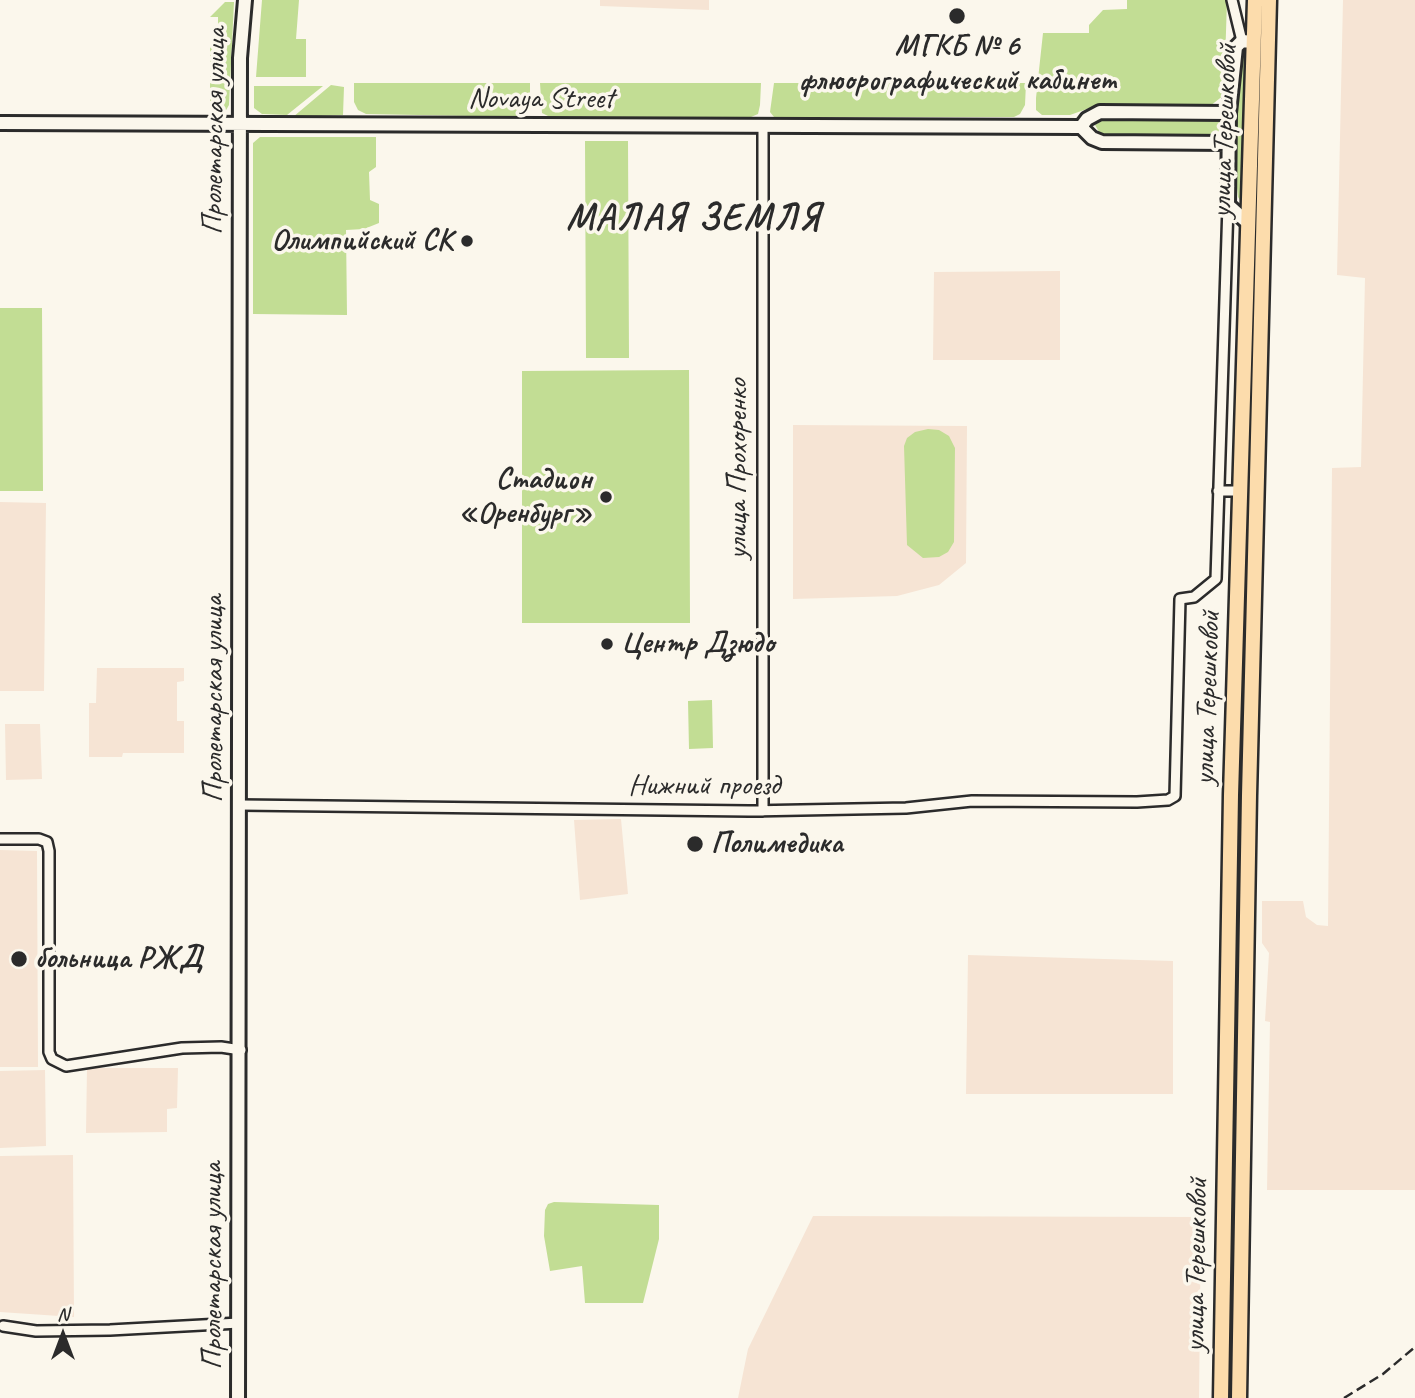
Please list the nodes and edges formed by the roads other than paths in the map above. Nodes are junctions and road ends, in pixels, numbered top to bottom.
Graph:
1 (245, 0) edge
2 (1233, 0) edge
3 (1255, 0) edge
4 (1269, 0) edge
5 (1254, 42) junction
6 (1229, 113) junction
7 (0, 123) edge
8 (240, 124) junction
9 (763, 127) junction
10 (1081, 127) junction
11 (1228, 143) junction
12 (1228, 205) junction
13 (1248, 223) junction
14 (1252, 381) junction
15 (1218, 491) junction
16 (1241, 491) junction
17 (240, 805) junction
18 (763, 811) junction
19 (0, 839) edge
20 (241, 1050) junction
21 (239, 1323) junction
22 (3, 1326) dead end
23 (238, 1398) edge
24 (1221, 1398) edge
25 (1239, 1398) edge

1 - 8 main road, Пролетарская улица
2 - 5 street
3 - 5 main road, улица Терешковой
4 - 5 main road, улица Терешковой
5 - 6 main road
5 - 13 main road, улица Терешковой
5 - 14 main road, улица Терешковой
6 - 10 main road, Novaya Street
6 - 11 main road
7 - 8 main road, Novaya Street
8 - 9 main road, Novaya Street
8 - 17 main road, Пролетарская улица
9 - 10 main road, Novaya Street
9 - 18 street, улица Прохоренко
10 - 11 main road, Novaya Street
11 - 12 main road
12 - 13 main road
12 - 15 street
13 - 14 main road, улица Терешковой
14 - 16 main road, улица Терешковой
14 - 25 main road, улица Терешковой
15 - 16 street
15 - 18 street, Нижний проезд
16 - 24 main road, улица Терешковой
17 - 18 street, Нижний проезд
17 - 20 main road, Пролетарская улица
19 - 20 street
20 - 21 main road, Пролетарская улица
21 - 22 street
21 - 23 main road, Пролетарская улица

